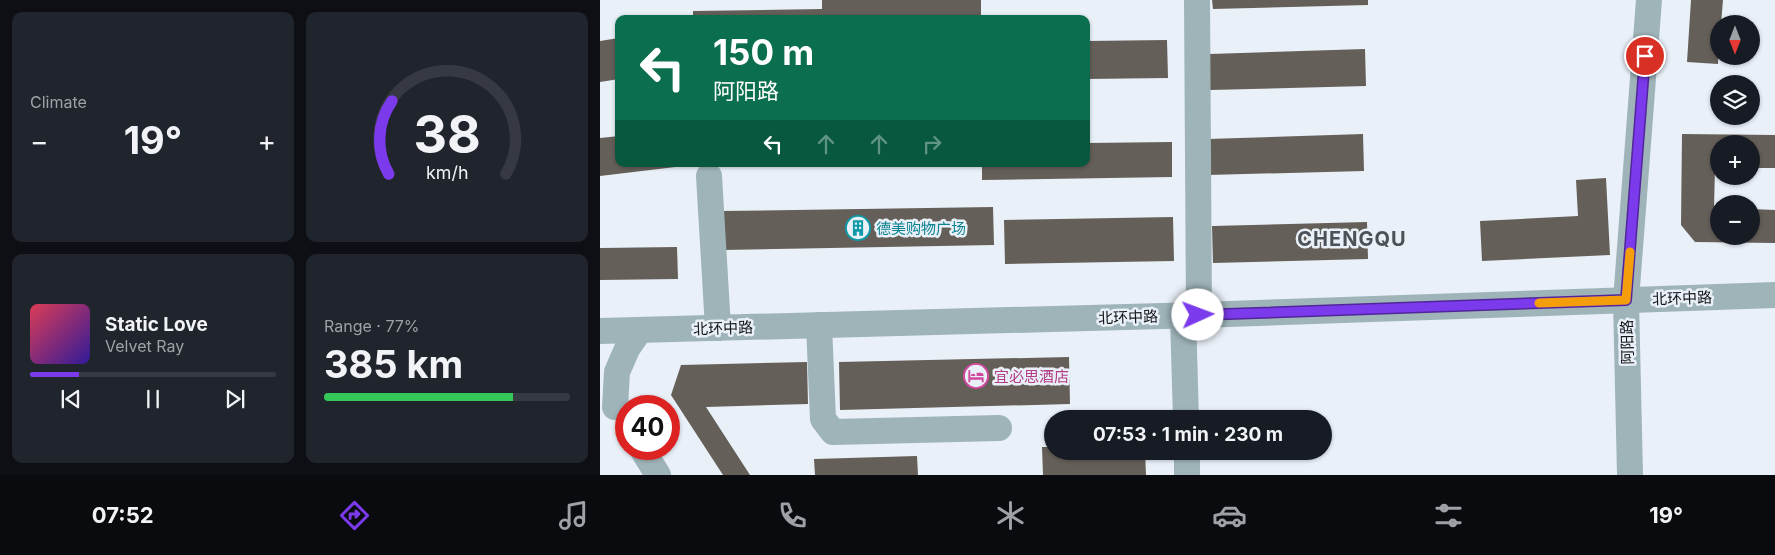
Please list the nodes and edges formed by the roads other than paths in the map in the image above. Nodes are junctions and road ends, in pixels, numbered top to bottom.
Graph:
1 (1197, 0) edge
2 (1649, 0) edge
3 (709, 176) dead end
4 (1775, 295) edge
5 (1626, 300) junction
6 (1191, 316) junction
7 (819, 325) junction
8 (718, 328) junction
9 (640, 330) junction
10 (600, 331) edge
11 (600, 386) edge
12 (614, 410) edge
13 (1186, 410) edge
14 (999, 428) dead end
15 (649, 460) edge
16 (1186, 460) edge
17 (658, 475) edge
18 (1187, 475) edge
19 (1630, 475) edge

1 - 6 street
2 - 5 street, 阿阳路
3 - 8 street
4 - 5 street, 北环中路
5 - 6 street, 北环中路
5 - 19 street, 阿阳路
6 - 7 street, 北环中路
6 - 13 street
7 - 8 street, 北环中路
7 - 14 street
8 - 9 street, 北环中路
9 - 10 street, 北环中路
9 - 12 street
11 - 12 street
15 - 17 street
16 - 18 street

